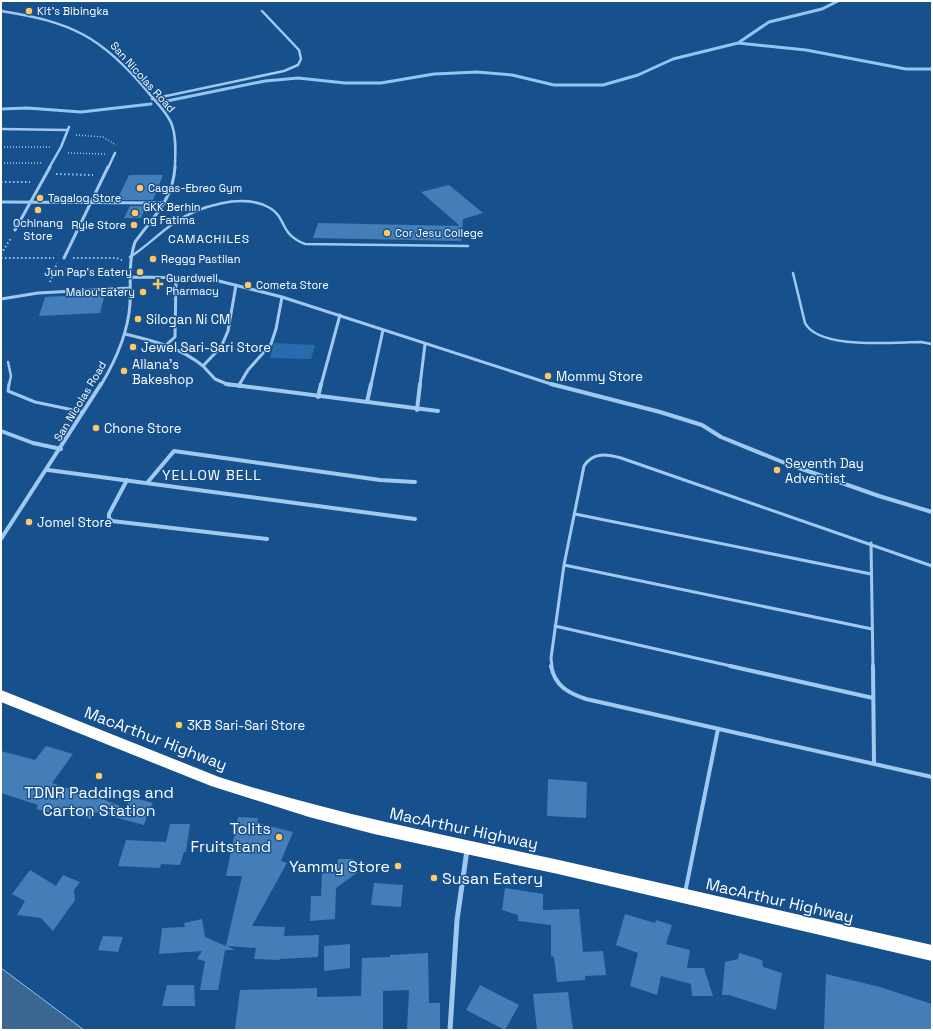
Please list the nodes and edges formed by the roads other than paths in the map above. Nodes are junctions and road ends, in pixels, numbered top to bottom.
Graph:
1 (1, 11) edge
2 (262, 11) dead end
3 (152, 99) junction
4 (1, 129) edge
5 (114, 153) road end
6 (1, 202) edge
7 (30, 202) junction
8 (90, 202) junction
9 (165, 202) junction
10 (15, 230) road end
11 (468, 246) dead end
12 (64, 258) dead end
13 (130, 258) junction
14 (793, 273) dead end
15 (130, 278) junction
16 (176, 278) junction
17 (236, 285) junction
18 (130, 288) junction
19 (282, 297) junction
20 (1, 299) edge
21 (340, 315) junction
22 (383, 330) junction
23 (125, 334) junction
24 (425, 344) junction
25 (932, 344) edge
26 (166, 345) junction
27 (8, 362) dead end
28 (203, 366) junction
29 (239, 386) junction
30 (318, 397) junction
31 (367, 402) junction
32 (417, 410) junction
33 (438, 411) dead end
34 (84, 412) junction
35 (1, 431) edge
36 (61, 449) junction
37 (48, 470) junction
38 (127, 480) junction
39 (415, 482) dead end
40 (147, 483) junction
41 (932, 512) edge
42 (575, 514) junction
43 (415, 519) dead end
44 (1, 539) edge
45 (267, 539) dead end
46 (871, 543) junction
47 (564, 565) junction
48 (932, 566) edge
49 (871, 574) junction
50 (555, 626) junction
51 (872, 629) junction
52 (1, 696) edge
53 (873, 698) junction
54 (718, 729) junction
55 (874, 763) junction
56 (932, 777) edge
57 (467, 848) junction
58 (684, 896) junction
59 (932, 953) edge
60 (450, 1030) edge

1 - 3 street, San Nicolas Road
2 - 3 street
3 - 9 street, San Nicolas Road
4 - 7 street
5 - 8 street
6 - 7 street
7 - 8 street
7 - 10 street
8 - 9 street
8 - 12 street
9 - 13 street, San Nicolas Road
11 - 13 lane
13 - 15 street, San Nicolas Road
14 - 25 lane
15 - 16 street
15 - 18 street, San Nicolas Road
16 - 17 street
16 - 26 street
17 - 19 street
17 - 28 street
18 - 20 street
18 - 23 street, San Nicolas Road
19 - 21 street
19 - 29 street
21 - 22 street
21 - 30 street
22 - 24 street
22 - 31 street
23 - 26 street
23 - 34 street, San Nicolas Road
24 - 32 street
24 - 41 street
26 - 28 street
27 - 34 lane
28 - 29 street
29 - 30 street
30 - 31 street
31 - 32 street
32 - 33 street
34 - 36 street, San Nicolas Road
35 - 36 street
36 - 37 street, San Nicolas Road
37 - 38 street
37 - 44 street, San Nicolas Road
38 - 40 street
38 - 45 street
39 - 40 street
40 - 43 street
42 - 46 lane
42 - 47 lane
42 - 49 lane
46 - 48 lane
46 - 49 lane
47 - 50 lane
47 - 51 lane
49 - 51 lane
50 - 53 lane
50 - 54 lane
51 - 53 lane
52 - 57 highway, MacArthur Highway
53 - 55 lane
54 - 55 lane
54 - 58 lane
55 - 56 lane
57 - 58 highway, MacArthur Highway
57 - 60 street
58 - 59 highway, MacArthur Highway

